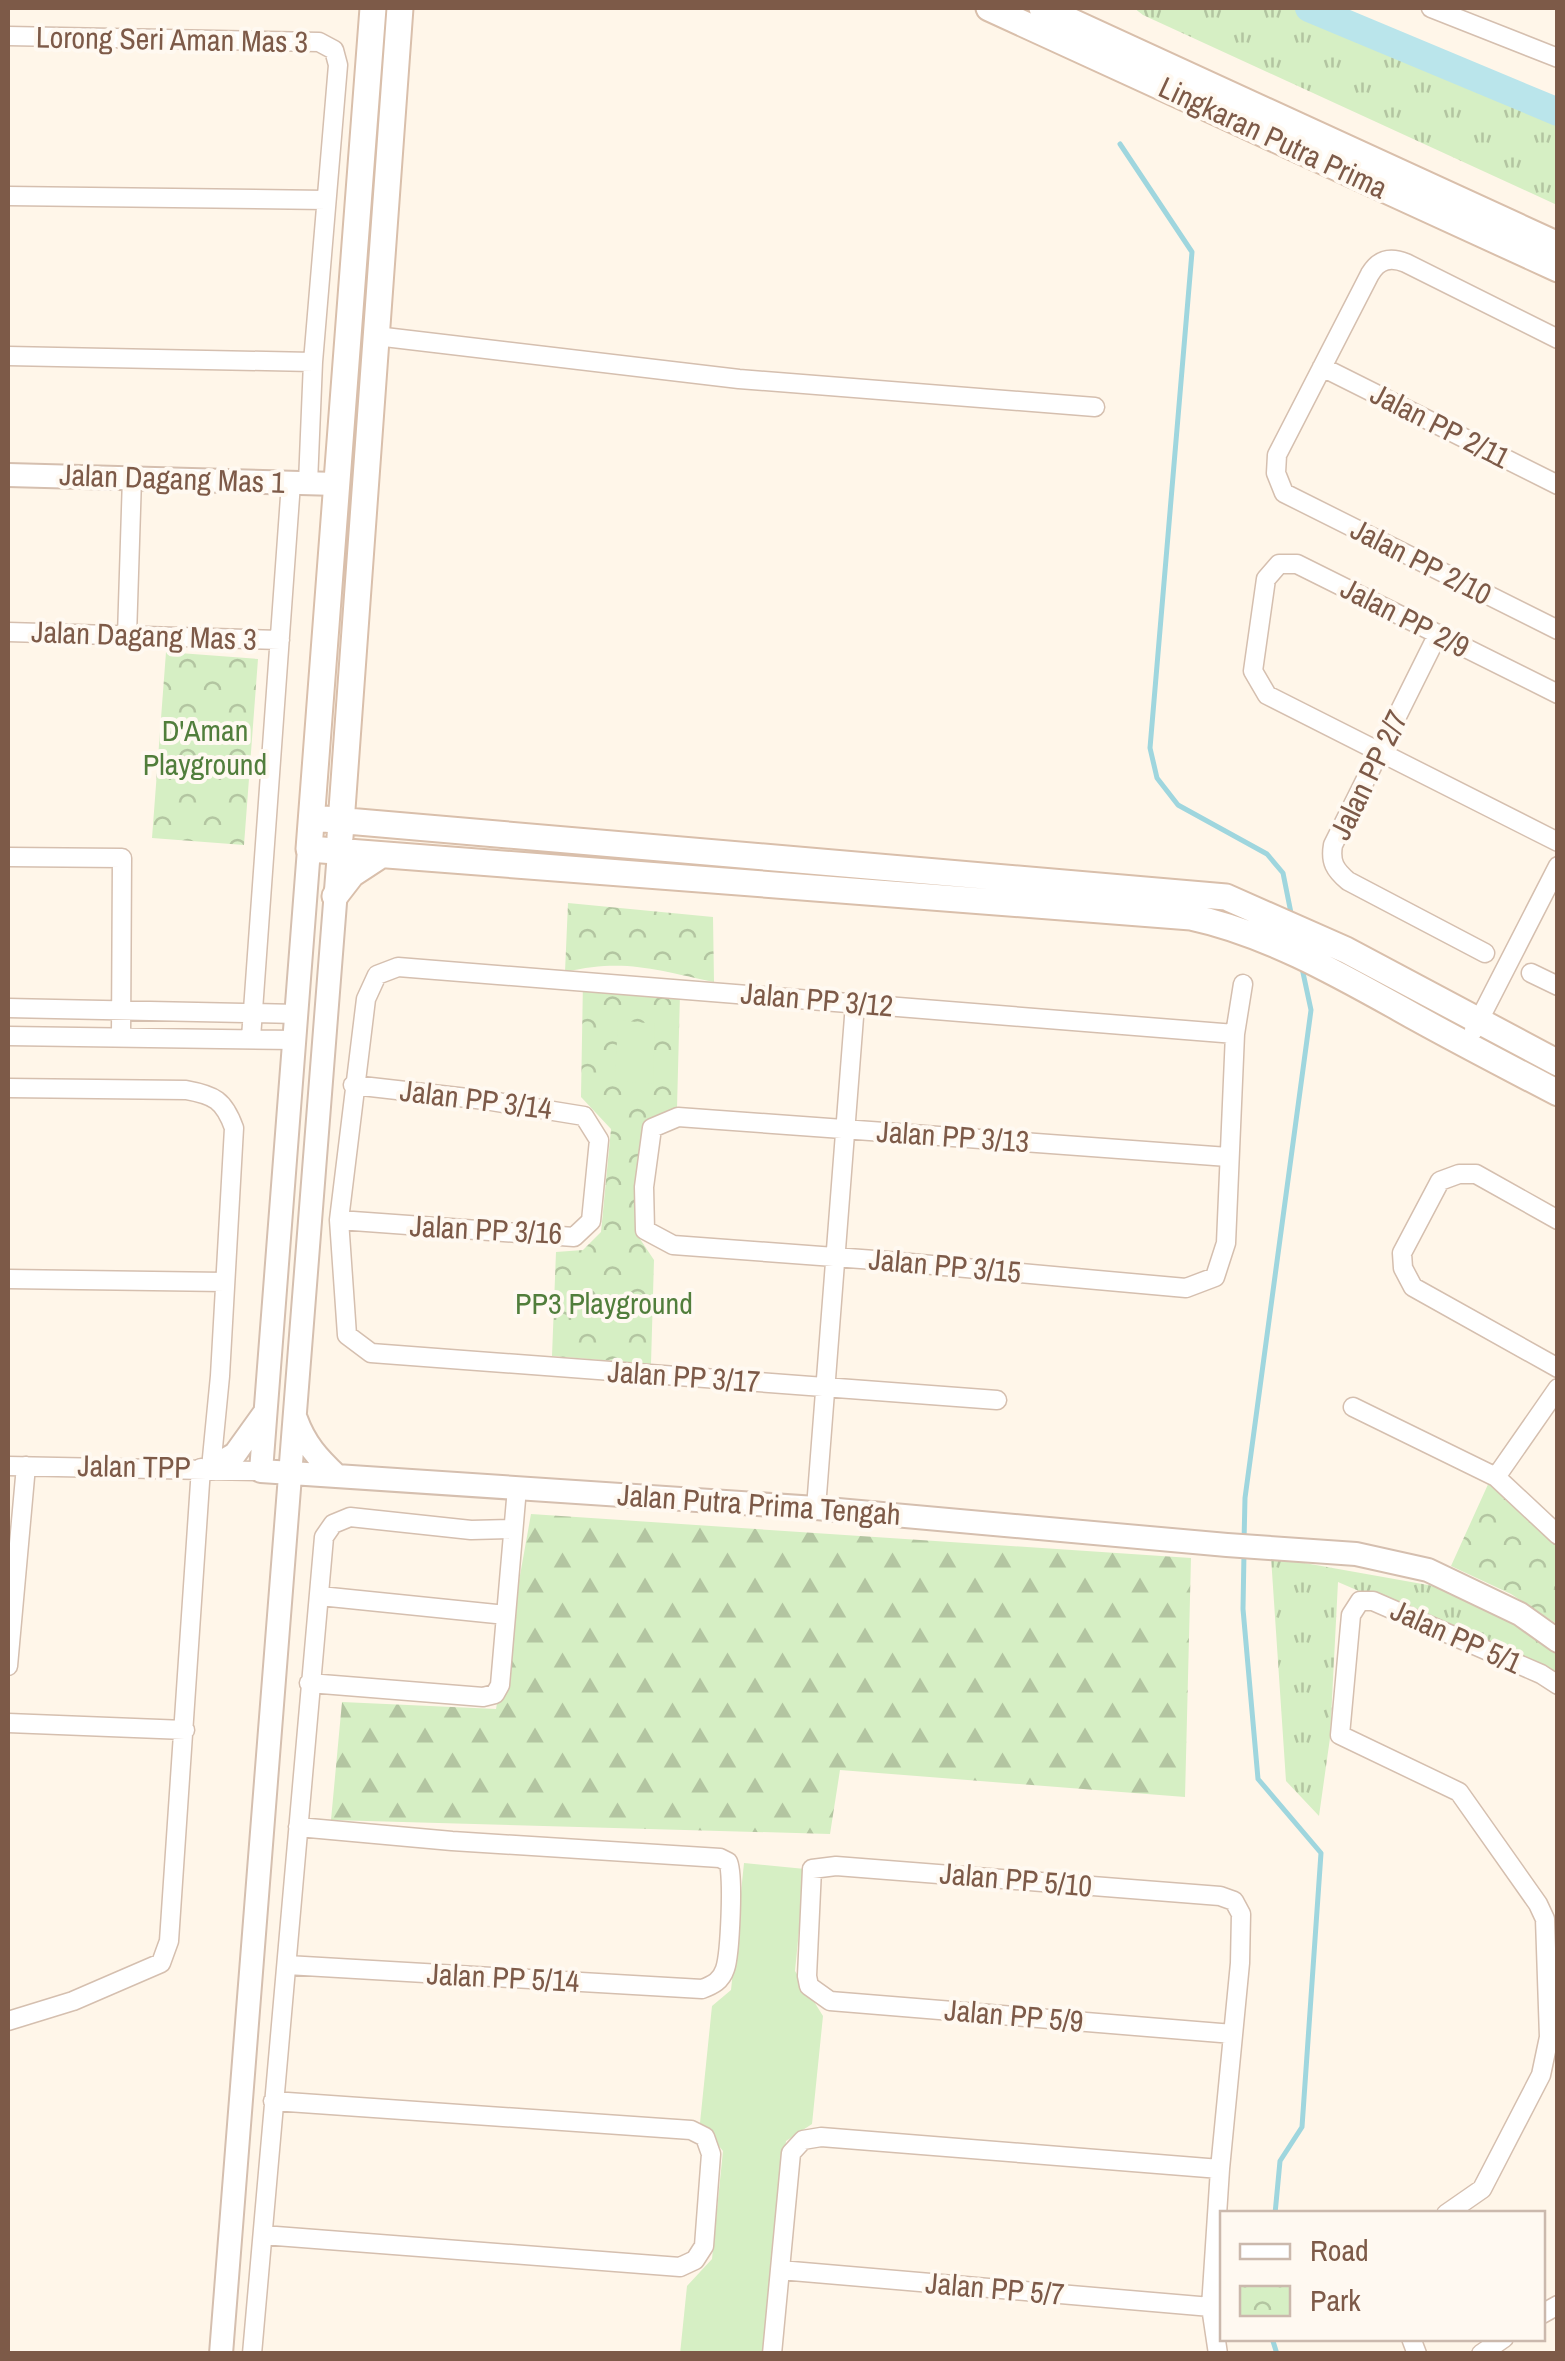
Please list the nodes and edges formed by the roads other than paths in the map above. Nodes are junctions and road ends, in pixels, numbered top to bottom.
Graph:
1 (374, 8) edge
2 (400, 8) edge
3 (989, 8) edge
4 (1042, 8) edge
5 (1431, 8) edge
6 (8, 36) edge
7 (1558, 58) edge
8 (8, 196) edge
9 (326, 200) junction
10 (1558, 245) edge
11 (1558, 269) edge
12 (376, 336) junction
13 (1558, 339) edge
14 (8, 356) edge
15 (313, 362) junction
16 (1322, 367) junction
17 (1095, 407) dead end
18 (8, 475) edge
19 (132, 478) junction
20 (300, 483) junction
21 (337, 484) junction
22 (1558, 485) edge
23 (1558, 630) edge
24 (8, 632) edge
25 (1438, 634) junction
26 (127, 636) junction
27 (280, 640) junction
28 (1558, 694) edge
29 (1380, 752) junction
30 (344, 776) junction
31 (312, 818) junction
32 (341, 821) junction
33 (387, 825) junction
34 (1558, 842) edge
35 (308, 849) junction
36 (339, 852) junction
37 (381, 855) junction
38 (8, 856) edge
39 (1558, 866) edge
40 (335, 896) junction
41 (1485, 953) dead end
42 (1531, 973) dead end
43 (1243, 984) dead end
44 (1558, 986) edge
45 (854, 1004) junction
46 (8, 1008) edge
47 (121, 1008) junction
48 (252, 1013) junction
49 (297, 1014) junction
50 (1235, 1034) junction
51 (1473, 1034) junction
52 (8, 1036) edge
53 (121, 1037) junction
54 (250, 1038) junction
55 (295, 1040) junction
56 (1558, 1063) edge
57 (353, 1085) junction
58 (8, 1088) edge
59 (1558, 1093) edge
60 (845, 1129) junction
61 (1228, 1158) junction
62 (595, 1185) joint
63 (339, 1220) junction
64 (1558, 1220) edge
65 (673, 1245) joint
66 (835, 1257) junction
67 (8, 1278) edge
68 (225, 1282) junction
69 (1558, 1368) edge
70 (825, 1387) junction
71 (1558, 1388) edge
72 (998, 1400) dead end
73 (1354, 1406) dead end
74 (264, 1412) junction
75 (295, 1416) junction
76 (17, 1466) edge
77 (206, 1468) junction
78 (260, 1470) junction
79 (290, 1472) junction
80 (337, 1476) junction
81 (1496, 1476) junction
82 (517, 1488) junction
83 (816, 1508) junction
84 (286, 1525) junction
85 (513, 1529) junction
86 (1558, 1535) edge
87 (320, 1596) junction
88 (506, 1615) junction
89 (1558, 1641) edge
90 (8, 1666) edge
91 (309, 1683) junction
92 (1558, 1686) edge
93 (8, 1723) edge
94 (186, 1730) junction
95 (298, 1827) junction
96 (287, 1965) junction
97 (807, 1976) joint
98 (8, 2022) edge
99 (1233, 2034) junction
100 (273, 2101) junction
101 (1220, 2168) junction
102 (1450, 2211) edge
103 (263, 2236) junction
104 (780, 2270) junction
105 (1210, 2307) junction
106 (221, 2354) edge
107 (252, 2354) edge
108 (772, 2354) edge
109 (1218, 2354) edge

1 - 21 main road
2 - 12 main road
3 - 11 main road, Lingkaran Putra Prima
4 - 10 main road, Lingkaran Putra Prima
5 - 7 street
6 - 9 street, Lorong Seri Aman Mas 3
8 - 9 street
9 - 15 street
12 - 17 street
12 - 30 main road
13 - 16 street
14 - 15 street
15 - 20 street
16 - 22 street, Jalan PP 2/11
16 - 23 street, Jalan PP 2/10
18 - 19 street, Jalan Dagang Mas 1
19 - 20 street, Jalan Dagang Mas 1
19 - 26 street
20 - 21 street, Jalan Dagang Mas 1
20 - 27 street
21 - 31 main road
24 - 26 street, Jalan Dagang Mas 3
25 - 28 street, Jalan PP 2/9
25 - 29 street, Jalan PP 2/7
25 - 29 street, Jalan PP 2/9
26 - 27 street, Jalan Dagang Mas 3
27 - 48 street
29 - 34 street
29 - 41 street, Jalan PP 2/7
30 - 32 main road
30 - 33 main road
31 - 32 main road
31 - 35 main road
32 - 33 main road
32 - 36 main road
33 - 51 main road
35 - 36 main road
35 - 49 street
36 - 37 main road
36 - 40 street
37 - 40 main road
37 - 51 main road
38 - 47 street
39 - 51 street
40 - 75 street
42 - 44 street
43 - 50 street
45 - 50 street, Jalan PP 3/12
45 - 57 street, Jalan PP 3/12
45 - 60 street
46 - 47 street
47 - 48 street
47 - 53 street
48 - 49 street
48 - 54 street
49 - 55 street
50 - 61 street
51 - 56 main road
51 - 59 main road
52 - 53 street
53 - 54 street
54 - 55 street
55 - 74 street
57 - 62 street, Jalan PP 3/14
57 - 63 street
58 - 68 street
60 - 61 street, Jalan PP 3/13
60 - 65 street, Jalan PP 3/13
60 - 66 street
61 - 66 street, Jalan PP 3/15
62 - 63 street, Jalan PP 3/16
63 - 70 street, Jalan PP 3/17
64 - 69 street
65 - 66 street, Jalan PP 3/15
66 - 70 street
67 - 68 street
68 - 77 street
70 - 72 street, Jalan PP 3/17
70 - 83 street
71 - 81 street
73 - 81 street
74 - 77 street
74 - 78 street
75 - 79 street
75 - 80 street
76 - 77 street, Jalan TPP
76 - 90 street
77 - 78 street, Jalan TPP
77 - 94 street
78 - 79 street, Jalan Putra Prima Tengah
79 - 80 street, Jalan Putra Prima Tengah
79 - 84 street
80 - 82 street, Jalan Putra Prima Tengah
80 - 84 street
81 - 86 street
82 - 83 street, Jalan Putra Prima Tengah
82 - 85 street
83 - 89 street, Jalan Putra Prima Tengah
84 - 106 street
85 - 87 street
85 - 88 street
87 - 88 street
87 - 91 street
88 - 91 street
91 - 95 street
92 - 102 street, Jalan PP 5/1
93 - 94 street
94 - 98 street
95 - 96 street
95 - 96 street, Jalan PP 5/14
96 - 100 street
97 - 99 street, Jalan PP 5/9
97 - 99 street, Jalan PP 5/10
99 - 101 street
100 - 103 street
100 - 103 street
101 - 104 street
101 - 105 street
103 - 107 street
104 - 105 street, Jalan PP 5/7
104 - 108 street
105 - 109 street

